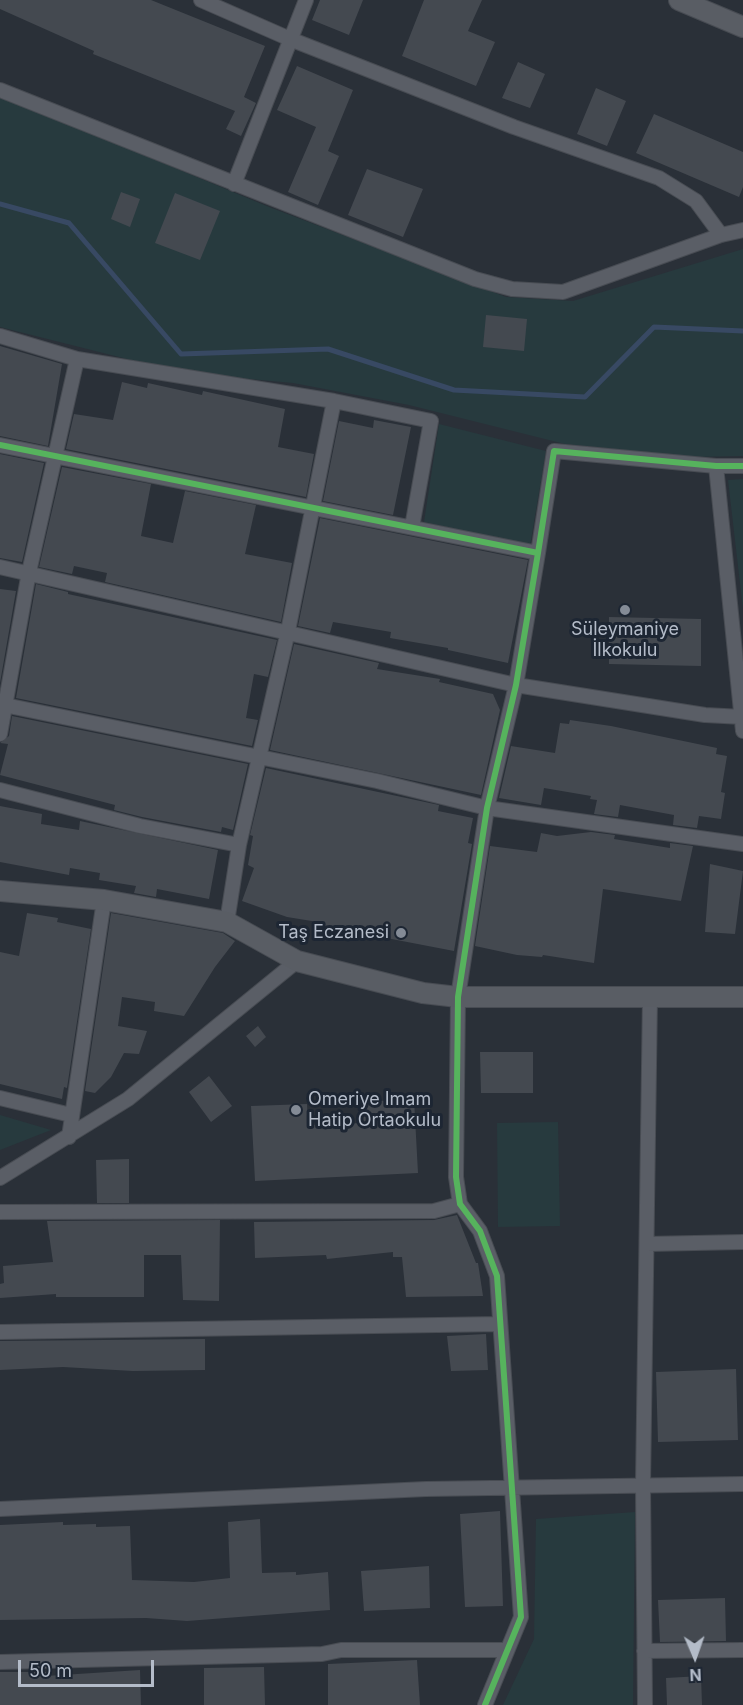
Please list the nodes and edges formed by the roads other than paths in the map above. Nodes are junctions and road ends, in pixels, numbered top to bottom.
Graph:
1 (201, 0) edge
2 (306, 0) edge
3 (679, 0) edge
4 (718, 17) junction
5 (743, 21) edge
6 (743, 27) edge
7 (290, 39) junction
8 (0, 90) edge
9 (234, 184) junction
10 (743, 230) edge
11 (721, 235) junction
12 (0, 336) edge
13 (77, 358) junction
14 (334, 401) junction
15 (0, 445) edge
16 (56, 456) junction
17 (716, 466) junction
18 (743, 466) edge
19 (310, 509) junction
20 (412, 527) junction
21 (538, 553) junction
22 (0, 567) edge
23 (29, 572) junction
24 (288, 631) junction
25 (516, 685) junction
26 (3, 705) edge
27 (743, 717) edge
28 (743, 731) edge
29 (0, 734) edge
30 (258, 759) junction
31 (0, 790) edge
32 (487, 808) junction
33 (743, 844) edge
34 (239, 845) junction
35 (0, 891) edge
36 (104, 900) junction
37 (227, 922) junction
38 (297, 961) junction
39 (650, 996) junction
40 (458, 997) junction
41 (743, 997) edge
42 (0, 1098) edge
43 (71, 1115) junction
44 (69, 1137) junction
45 (0, 1178) edge
46 (460, 1204) junction
47 (0, 1212) edge
48 (743, 1242) edge
49 (647, 1244) junction
50 (500, 1324) junction
51 (0, 1332) edge
52 (743, 1484) edge
53 (643, 1485) junction
54 (511, 1488) junction
55 (0, 1509) edge
56 (507, 1650) junction
57 (743, 1650) edge
58 (644, 1651) junction
59 (0, 1662) edge
60 (485, 1705) edge
61 (645, 1705) edge

1 - 7 street
2 - 7 street
3 - 4 street
4 - 5 street
4 - 6 street
7 - 9 street
7 - 11 street
8 - 9 street
9 - 11 street
10 - 11 street
12 - 13 street
13 - 14 street
13 - 16 street
14 - 19 street
14 - 20 street
15 - 16 street
16 - 19 street
16 - 23 street
17 - 18 street
17 - 21 street
17 - 27 street
19 - 20 street
19 - 24 street
20 - 21 street
21 - 25 street
22 - 23 street
23 - 24 street
23 - 26 street
24 - 25 street
24 - 30 street
25 - 27 street
25 - 32 street
26 - 29 street
26 - 30 street
27 - 28 street
30 - 32 street
30 - 34 street
31 - 34 street
32 - 33 street
32 - 40 street
34 - 37 street
35 - 36 street
36 - 37 street
36 - 43 street
37 - 38 street
38 - 40 street
38 - 44 street
39 - 40 street
39 - 41 street
39 - 49 street
40 - 46 street
42 - 43 street
43 - 44 street
44 - 45 street
46 - 47 street
46 - 50 street
48 - 49 street
49 - 53 street
50 - 51 street
50 - 54 street
52 - 53 street
53 - 54 street
53 - 58 street
54 - 55 street
54 - 56 street
56 - 59 street
56 - 60 street
57 - 58 street
58 - 61 street

